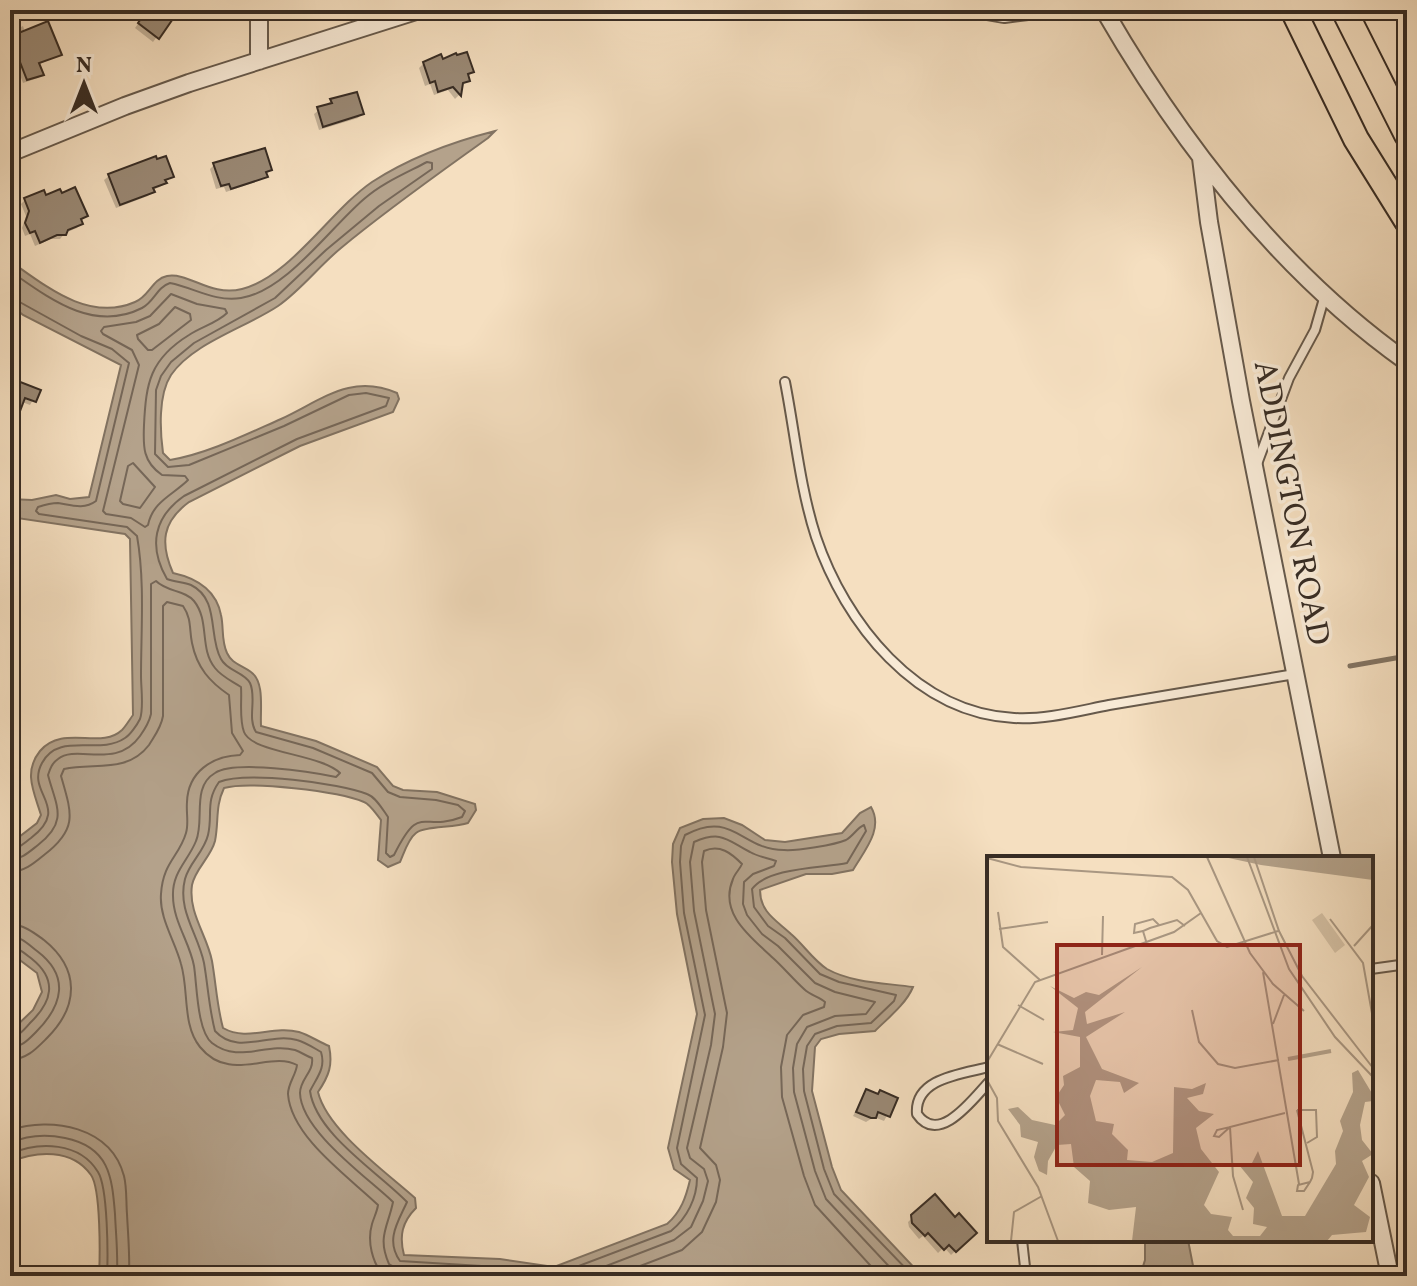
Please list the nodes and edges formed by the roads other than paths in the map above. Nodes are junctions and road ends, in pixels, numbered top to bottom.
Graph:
1 (259, 10) edge
2 (419, 10) edge
3 (981, 10) edge
4 (1036, 10) edge
5 (1104, 10) edge
6 (1293, 10) edge
7 (1344, 10) edge
8 (259, 61) junction
9 (1407, 135) edge
10 (10, 153) edge
11 (1201, 158) junction
12 (1407, 221) edge
13 (1326, 295) junction
14 (1407, 362) edge
15 (785, 382) dead end
16 (1255, 470) junction
17 (1295, 674) junction
18 (1332, 856) edge
19 (1404, 964) edge
20 (1373, 969) edge
21 (1407, 974) edge
22 (987, 1068) edge
23 (987, 1084) edge
24 (1373, 1193) edge
25 (1022, 1242) edge
26 (1026, 1276) edge
27 (1390, 1276) edge

1 - 8 street
2 - 8 street
3 - 4 street
5 - 11 street
6 - 12 main road
7 - 9 main road
8 - 10 street
11 - 13 street
11 - 16 street, ADDINGTON ROAD
13 - 14 street
13 - 16 lane
15 - 17 lane
16 - 17 street, ADDINGTON ROAD
17 - 18 street, ADDINGTON ROAD
19 - 20 lane
19 - 21 lane
22 - 23 lane
24 - 27 street
25 - 26 lane

